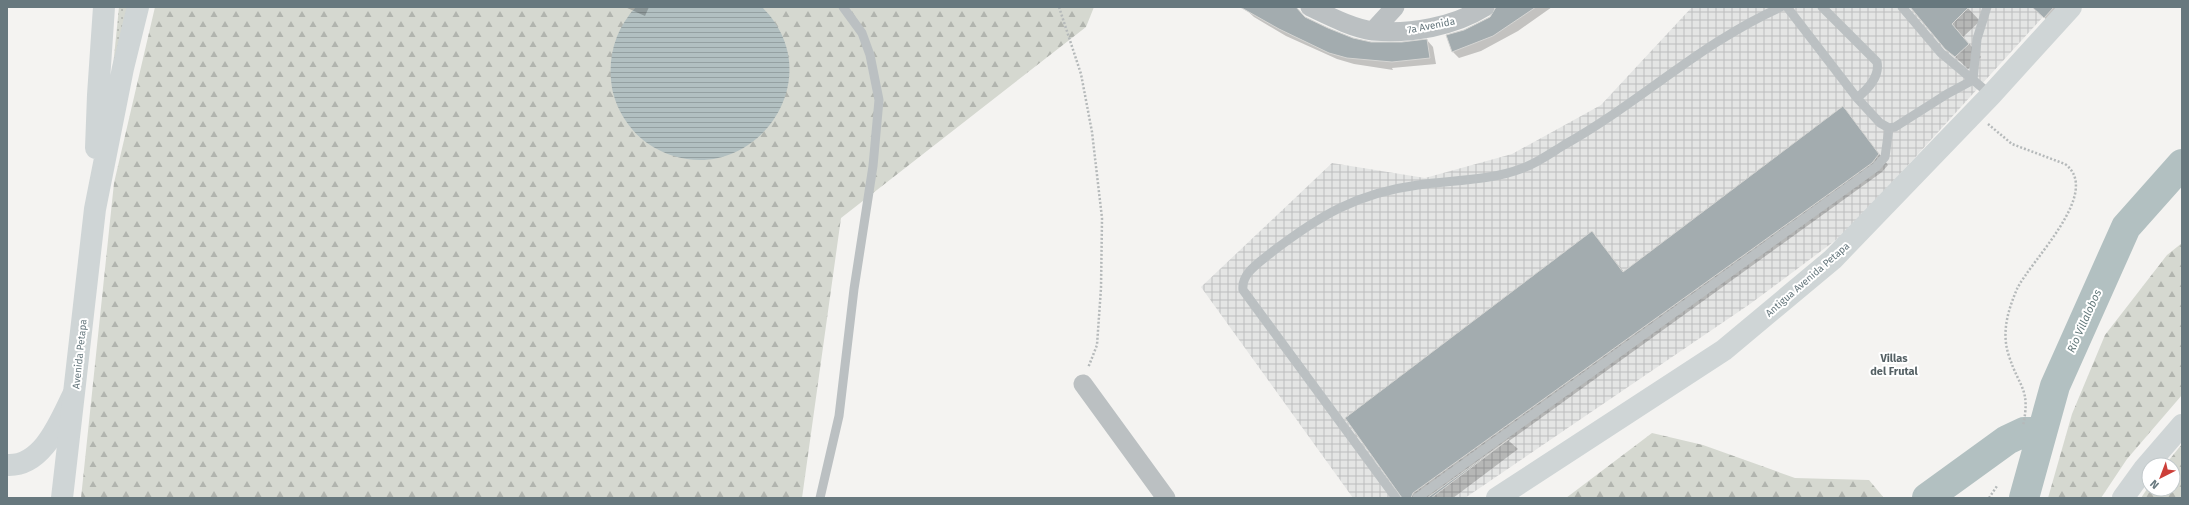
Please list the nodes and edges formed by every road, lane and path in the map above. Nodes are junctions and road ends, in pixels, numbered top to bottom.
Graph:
1 (104, 7) edge
2 (138, 7) edge
3 (843, 7) edge
4 (1059, 7) edge
5 (1310, 7) edge
6 (1395, 7) edge
7 (1485, 7) edge
8 (1781, 7) edge
9 (1787, 7) edge
10 (1822, 7) edge
11 (1902, 7) edge
12 (1987, 7) edge
13 (2071, 7) edge
14 (1373, 30) junction
15 (1973, 80) junction
16 (1991, 95) junction
17 (1857, 98) junction
18 (1976, 110) junction
19 (1889, 128) junction
20 (95, 209) junction
21 (1082, 384) joint
22 (75, 392) junction
23 (2182, 425) edge
24 (2023, 426) dead end
25 (7, 465) edge
26 (1997, 486) dead end
27 (62, 498) edge
28 (820, 498) edge
29 (1166, 498) edge
30 (1396, 498) edge
31 (1416, 498) edge
32 (1497, 498) edge
33 (1989, 498) edge
34 (2123, 498) edge

1 - 20 main road, Avenida Petapa
2 - 20 main road, Avenida Petapa
3 - 28 lane
4 - 21 path
5 - 14 street, 7a Avenida
6 - 14 street
7 - 14 street, 7a Avenida
8 - 30 lane
9 - 17 lane
10 - 17 lane
11 - 15 lane
12 - 15 lane
13 - 16 main road, Antigua Avenida Petapa
15 - 16 lane
15 - 19 lane
16 - 18 main road, Antigua Avenida Petapa
17 - 19 lane
18 - 24 path
18 - 32 main road, Antigua Avenida Petapa
19 - 31 lane
20 - 22 main road, Avenida Petapa
21 - 29 street
22 - 25 main road
22 - 27 main road, Avenida Petapa
23 - 34 main road
26 - 33 path

